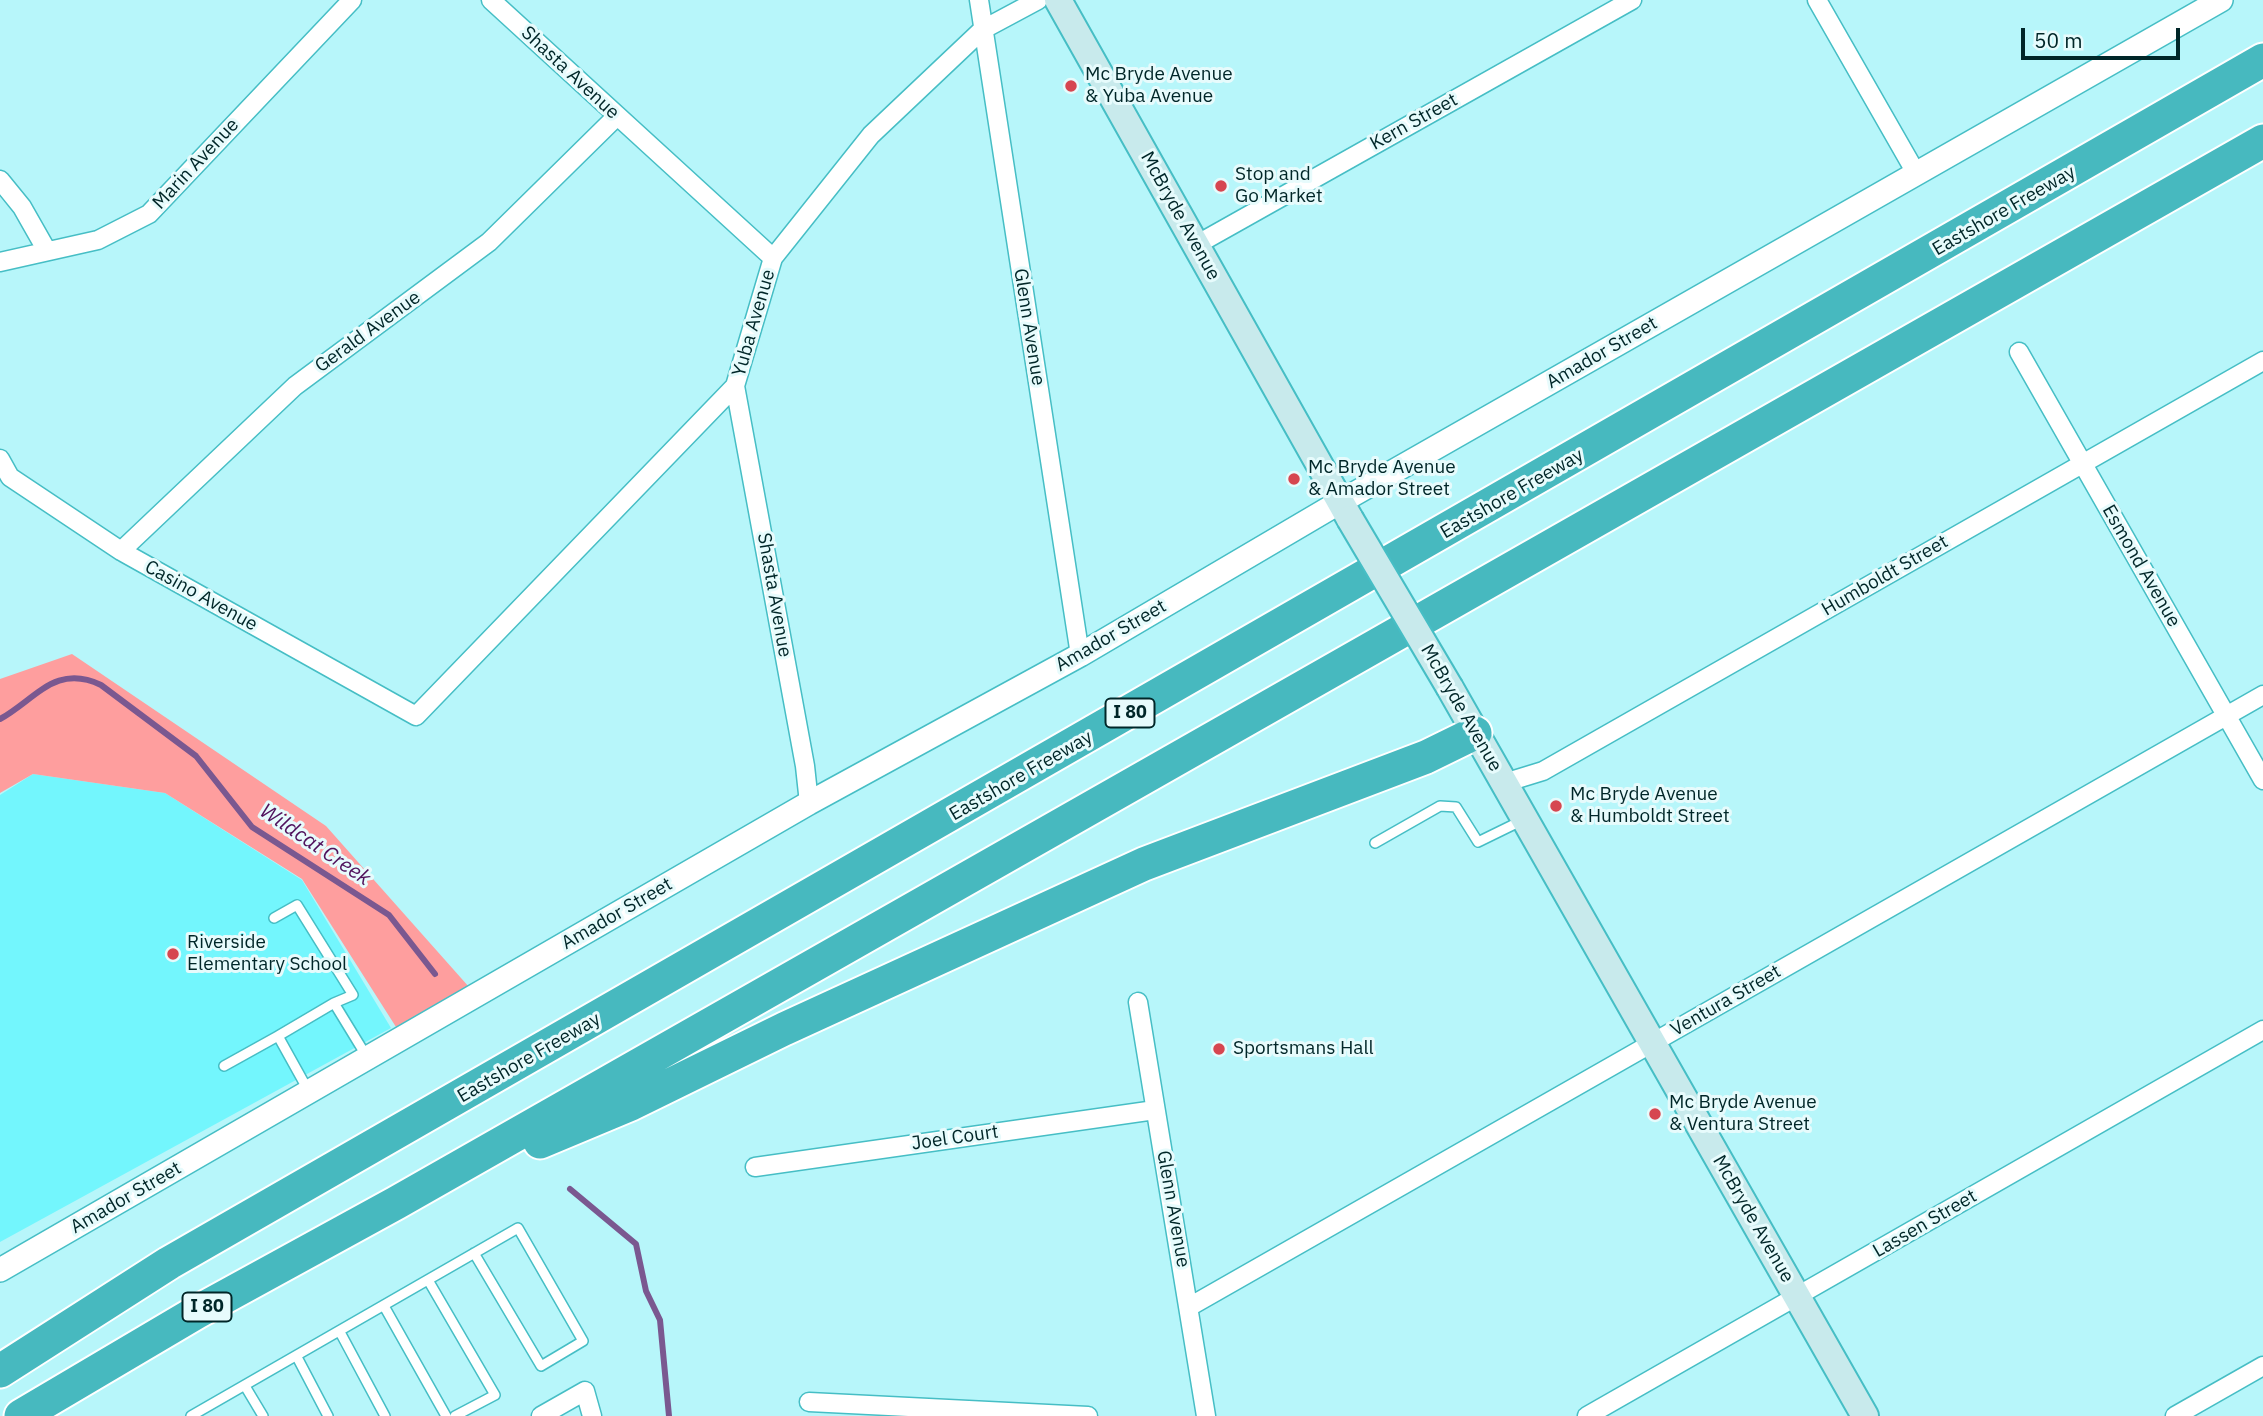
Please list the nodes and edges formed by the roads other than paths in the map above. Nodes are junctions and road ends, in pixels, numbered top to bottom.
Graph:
1 (352, 0) edge
2 (491, 0) edge
3 (979, 0) edge
4 (1038, 0) edge
5 (1058, 0) edge
6 (1632, 0) edge
7 (1818, 0) edge
8 (2221, 0) edge
9 (982, 30) junction
10 (2263, 60) edge
11 (617, 116) junction
12 (2263, 141) edge
13 (1916, 173) junction
14 (0, 180) edge
15 (1196, 244) junction
16 (47, 251) junction
17 (773, 258) junction
18 (0, 262) edge
19 (2019, 352) dead end
20 (2263, 360) edge
21 (736, 386) junction
22 (0, 459) edge
23 (2082, 464) junction
24 (1345, 511) junction
25 (121, 551) junction
26 (1080, 654) junction
27 (2263, 695) edge
28 (416, 716) joint
29 (2226, 716) junction
30 (1475, 733) junction
31 (2263, 780) edge
32 (1504, 783) junction
33 (809, 803) junction
34 (1524, 819) junction
35 (1375, 843) dead end
36 (274, 918) dead end
37 (1138, 1002) dead end
38 (334, 1003) junction
39 (2263, 1030) edge
40 (278, 1036) junction
41 (1652, 1043) junction
42 (368, 1058) junction
43 (224, 1066) dead end
44 (309, 1092) junction
45 (1155, 1110) junction
46 (755, 1167) dead end
47 (396, 1203) junction
48 (474, 1253) junction
49 (0, 1270) edge
50 (428, 1280) junction
51 (1797, 1297) junction
52 (384, 1306) junction
53 (1189, 1307) junction
54 (340, 1332) junction
55 (296, 1357) junction
56 (2263, 1366) edge
57 (0, 1371) edge
58 (245, 1386) junction
59 (809, 1402) dead end
60 (204, 1413) edge
61 (21, 1416) edge
62 (191, 1416) edge
63 (263, 1416) edge
64 (328, 1416) edge
65 (385, 1416) edge
66 (446, 1416) edge
67 (455, 1416) edge
68 (541, 1416) edge
69 (592, 1416) edge
70 (1088, 1416) edge
71 (1206, 1416) edge
72 (1587, 1416) edge
73 (1865, 1416) edge
74 (2175, 1416) edge

1 - 16 street, Marin Avenue
2 - 11 street, Shasta Avenue
3 - 9 street, Glenn Avenue
4 - 9 street, Yuba Avenue
5 - 15 main road, McBryde Avenue
6 - 15 street, Kern Street
7 - 13 street
8 - 13 street, Amador Street
9 - 17 street, Yuba Avenue
9 - 26 street, Glenn Avenue
10 - 57 highway, Eastshore Freeway / I 80
11 - 17 street, Shasta Avenue
11 - 25 street, Gerald Avenue
12 - 47 highway, I 80
13 - 24 street, Amador Street
14 - 16 street
15 - 24 main road, McBryde Avenue
16 - 18 street, Marin Avenue
17 - 21 street, Yuba Avenue
19 - 23 street, Esmond Avenue
20 - 23 street, Humboldt Street
21 - 28 street, Yuba Avenue
21 - 33 street, Shasta Avenue
22 - 25 street, Casino Avenue
23 - 29 street, Esmond Avenue
23 - 32 street, Humboldt Street
24 - 26 street, Amador Street
24 - 30 main road, McBryde Avenue, bridge
25 - 28 street, Casino Avenue
26 - 33 street, Amador Street
27 - 29 street, Ventura Street
29 - 31 street, Esmond Avenue
29 - 41 street, Ventura Street
30 - 32 main road, McBryde Avenue
30 - 47 highway
32 - 34 main road, McBryde Avenue
33 - 42 street, Amador Street
34 - 35 lane
34 - 41 main road, McBryde Avenue
36 - 38 lane
37 - 45 street, Glenn Avenue
38 - 40 lane
38 - 42 lane
39 - 51 street, Lassen Street
40 - 43 lane
40 - 44 lane
41 - 51 main road, McBryde Avenue
41 - 53 street, Ventura Street
42 - 44 street, Amador Street
44 - 49 street, Amador Street
45 - 46 street, Joel Court
45 - 53 street, Glenn Avenue
47 - 61 highway, I 80
48 - 48 lane
48 - 50 lane
50 - 52 lane
50 - 67 lane
51 - 72 street, Lassen Street
51 - 73 main road, McBryde Avenue
52 - 54 lane
52 - 66 lane
53 - 71 street, Glenn Avenue
54 - 55 lane
54 - 65 lane
55 - 58 lane
55 - 64 lane
56 - 74 street
58 - 60 lane
58 - 63 lane
59 - 70 street
60 - 62 lane
68 - 69 street

